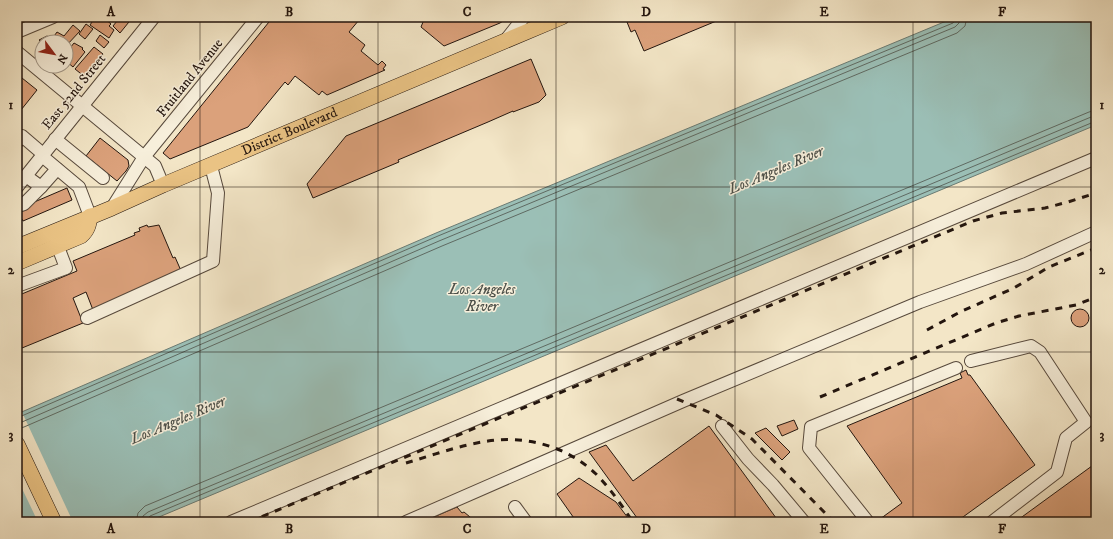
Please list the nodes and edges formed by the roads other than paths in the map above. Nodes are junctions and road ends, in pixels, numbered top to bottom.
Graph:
1 (53, 17) edge
2 (154, 17) edge
3 (258, 17) edge
4 (524, 17) edge
5 (562, 17) edge
6 (17, 32) edge
7 (504, 41) junction
8 (17, 52) edge
9 (82, 106) junction
10 (55, 139) junction
11 (17, 142) edge
12 (43, 155) junction
13 (144, 157) junction
14 (1096, 158) edge
15 (210, 166) junction
16 (57, 169) junction
17 (26, 176) junction
18 (103, 178) dead end
19 (164, 185) junction
20 (17, 187) edge
21 (41, 187) junction
22 (17, 204) edge
23 (112, 208) junction
24 (90, 216) junction
25 (1096, 232) edge
26 (55, 239) junction
27 (17, 247) edge
28 (17, 263) edge
29 (17, 286) edge
30 (87, 318) dead end
31 (971, 361) dead end
32 (956, 368) dead end
33 (722, 426) dead end
34 (17, 444) edge
35 (515, 507) dead end
36 (54, 522) edge
37 (231, 522) edge
38 (406, 522) edge
39 (526, 522) edge
40 (804, 522) edge
41 (868, 522) edge
42 (992, 522) edge

1 - 6 street
2 - 9 street, East 52nd Street
3 - 13 street, Fruitland Avenue
4 - 7 street
5 - 7 main road, District Boulevard
7 - 15 main road, District Boulevard
8 - 9 street
9 - 10 street, East 52nd Street
9 - 13 street
10 - 12 street, East 52nd Street
10 - 18 street
11 - 12 street
12 - 16 street
12 - 17 street, East 52nd Street
13 - 19 street
13 - 23 street, Fruitland Avenue
14 - 37 street
15 - 19 main road, District Boulevard
15 - 30 street
16 - 21 street
16 - 24 street
17 - 20 street, East 52nd Street
17 - 21 street
19 - 23 main road, District Boulevard
21 - 22 street
23 - 24 main road, District Boulevard
24 - 26 main road
25 - 38 street
26 - 27 main road
26 - 28 main road
26 - 29 street
31 - 42 street
32 - 41 street
33 - 40 street
34 - 36 main road
35 - 39 street

